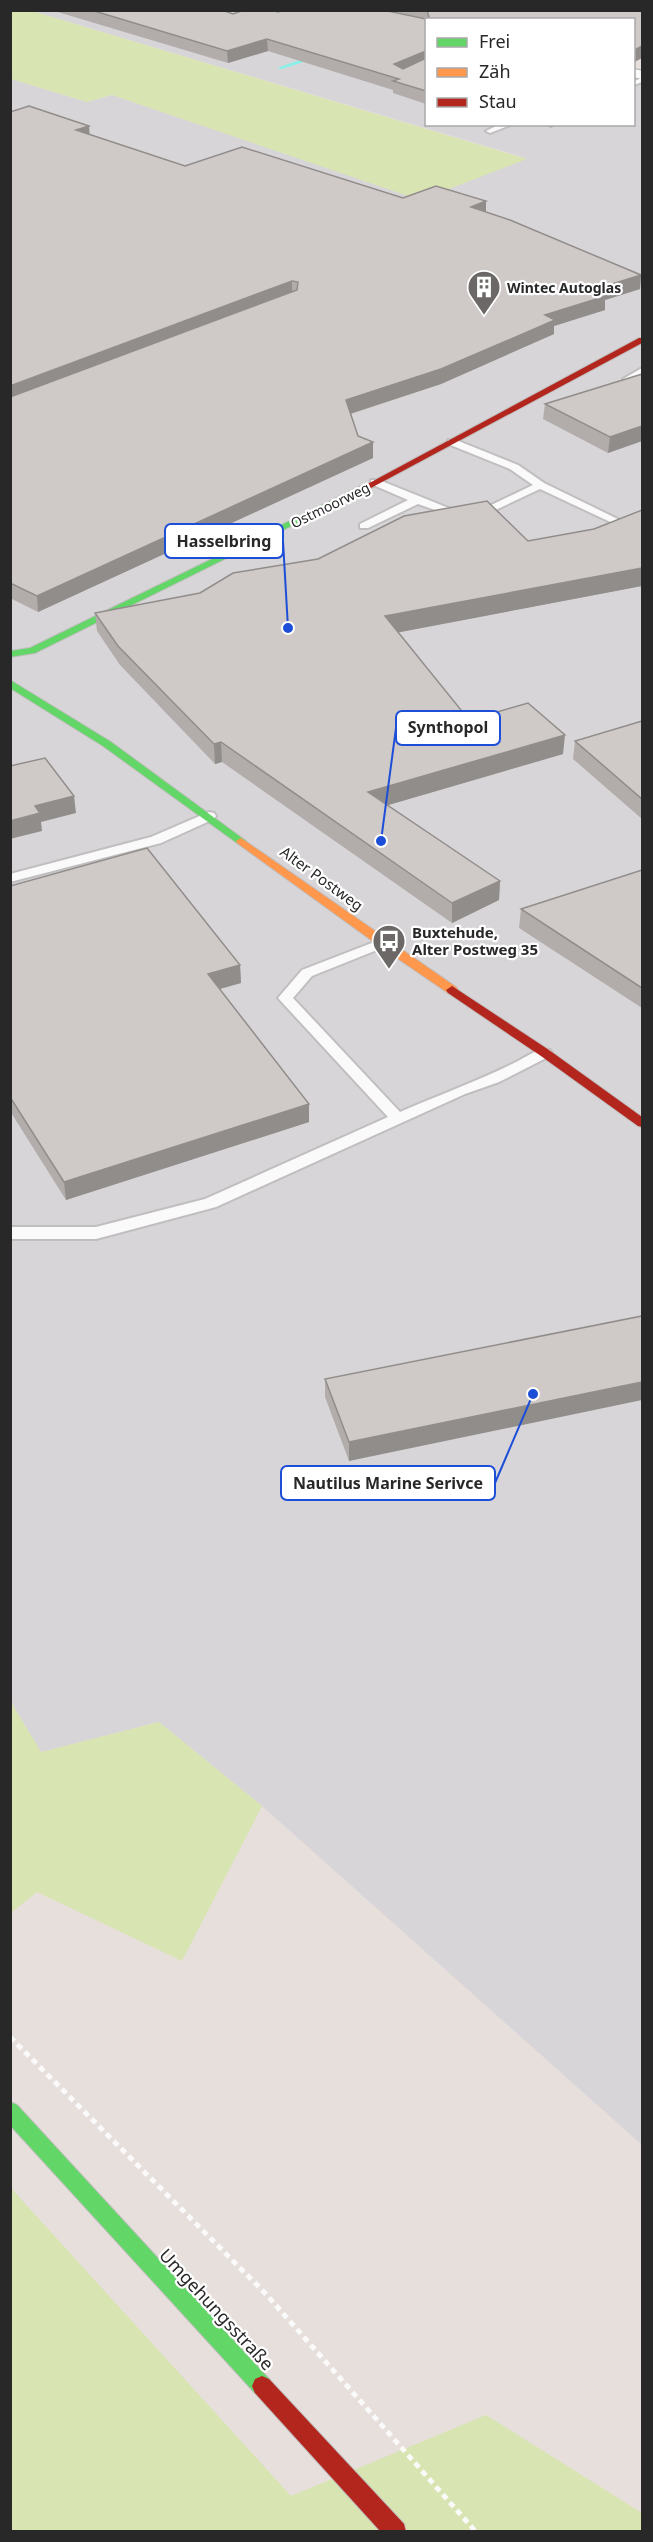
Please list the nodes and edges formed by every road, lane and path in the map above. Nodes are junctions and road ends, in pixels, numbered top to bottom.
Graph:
1 (504, 126) edge
2 (490, 131) dead end
3 (642, 340) edge
4 (642, 371) edge
5 (628, 379) edge
6 (452, 442) junction
7 (375, 482) junction
8 (540, 485) junction
9 (417, 500) junction
10 (625, 525) edge
11 (364, 526) dead end
12 (10, 654) edge
13 (10, 684) edge
14 (209, 816) junction
15 (10, 878) edge
16 (382, 943) junction
17 (545, 1053) junction
18 (398, 1119) junction
19 (642, 1123) edge
20 (10, 1233) edge
21 (10, 2037) edge
22 (10, 2111) edge
23 (396, 2532) edge
24 (476, 2532) edge

1 - 2 lane
3 - 6 street, Ostmoorweg
4 - 5 lane
6 - 7 street, Ostmoorweg
6 - 8 lane
7 - 9 lane
7 - 12 street, Ostmoorweg
8 - 9 lane
8 - 10 lane
9 - 11 lane
13 - 14 street, Alter Postweg
14 - 15 lane
14 - 16 street, Alter Postweg
16 - 17 street, Alter Postweg
16 - 18 lane
17 - 18 lane
17 - 19 street, Alter Postweg
18 - 20 lane
21 - 24 path
22 - 23 street, Umgehungsstraße

